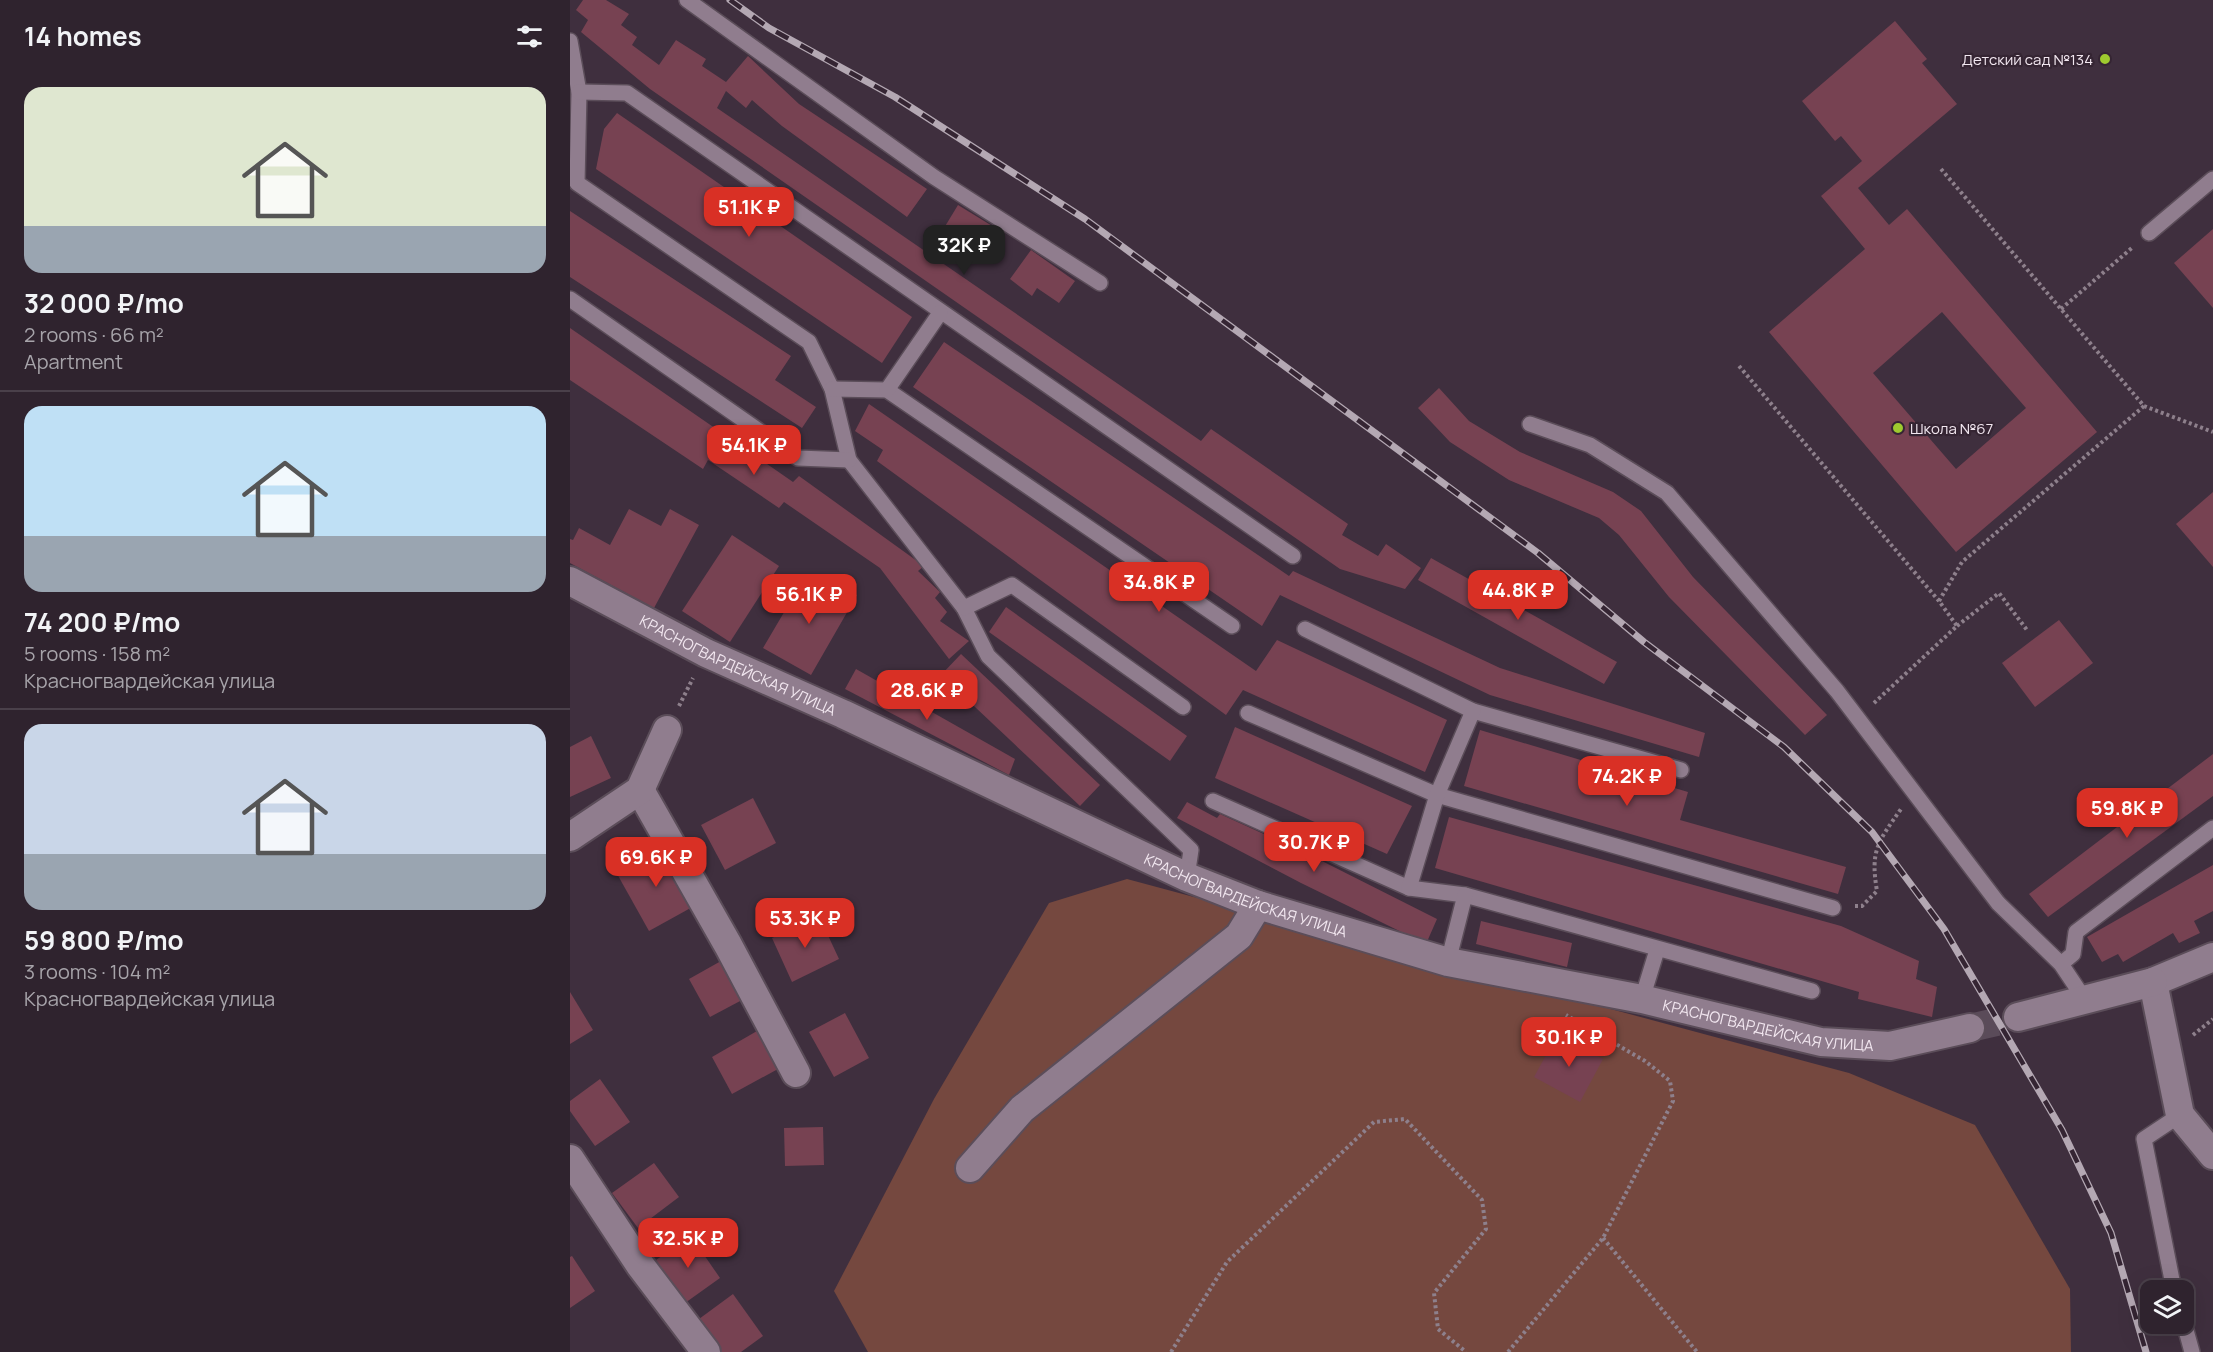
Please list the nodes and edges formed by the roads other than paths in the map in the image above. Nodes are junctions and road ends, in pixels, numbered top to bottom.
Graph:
1 (687, 0) edge
2 (570, 41) edge
3 (579, 92) junction
4 (2213, 179) edge
5 (2150, 233) road end
6 (1100, 284) dead end
7 (570, 299) edge
8 (940, 313) junction
9 (832, 389) junction
10 (886, 390) junction
11 (1530, 424) dead end
12 (849, 460) junction
13 (1293, 556) dead end
14 (570, 581) edge
15 (963, 608) junction
16 (1232, 626) dead end
17 (1305, 629) dead end
18 (1183, 707) dead end
19 (1473, 711) junction
20 (1248, 713) dead end
21 (667, 730) road end
22 (1682, 770) dead end
23 (640, 790) junction
24 (1437, 795) junction
25 (1213, 801) dead end
26 (2213, 828) edge
27 (570, 837) edge
28 (1187, 877) junction
29 (1408, 888) junction
30 (1465, 896) junction
31 (1258, 905) junction
32 (1833, 908) dead end
33 (1657, 950) junction
34 (2213, 957) edge
35 (1448, 962) junction
36 (2061, 964) junction
37 (2153, 982) junction
38 (1812, 992) dead end
39 (1642, 999) junction
40 (2085, 1000) junction
41 (2018, 1017) tunnel mouth
42 (1970, 1028) tunnel mouth
43 (796, 1073) dead end
44 (2180, 1115) junction
45 (2213, 1155) edge
46 (570, 1159) edge
47 (970, 1168) dead end
48 (2172, 1280) edge
49 (2187, 1334) edge
50 (706, 1352) edge
51 (2192, 1352) edge

1 - 6 lane
2 - 3 lane
3 - 8 lane
3 - 9 lane
4 - 5 lane
7 - 12 lane
8 - 10 lane
8 - 13 lane
9 - 10 lane
9 - 12 lane
10 - 16 lane
11 - 36 lane
12 - 15 lane
14 - 28 street, КРАСНОГВАРДЕЙСКАЯ УЛИЦА
15 - 18 lane
15 - 28 lane
17 - 19 lane
19 - 22 lane
19 - 24 lane
20 - 24 lane
21 - 23 street
23 - 27 street
23 - 43 street
24 - 29 lane
24 - 32 lane
25 - 29 lane
26 - 36 lane
28 - 31 street, КРАСНОГВАРДЕЙСКАЯ УЛИЦА
29 - 30 lane
30 - 33 lane
30 - 35 lane
31 - 35 street, КРАСНОГВАРДЕЙСКАЯ УЛИЦА
31 - 47 street
33 - 38 lane
33 - 39 lane
34 - 37 street
35 - 39 street, КРАСНОГВАРДЕЙСКАЯ УЛИЦА
36 - 40 lane
37 - 40 street
37 - 44 street
39 - 42 street, КРАСНОГВАРДЕЙСКАЯ УЛИЦА
40 - 41 street
44 - 45 street
44 - 48 lane
46 - 50 street
49 - 51 lane

